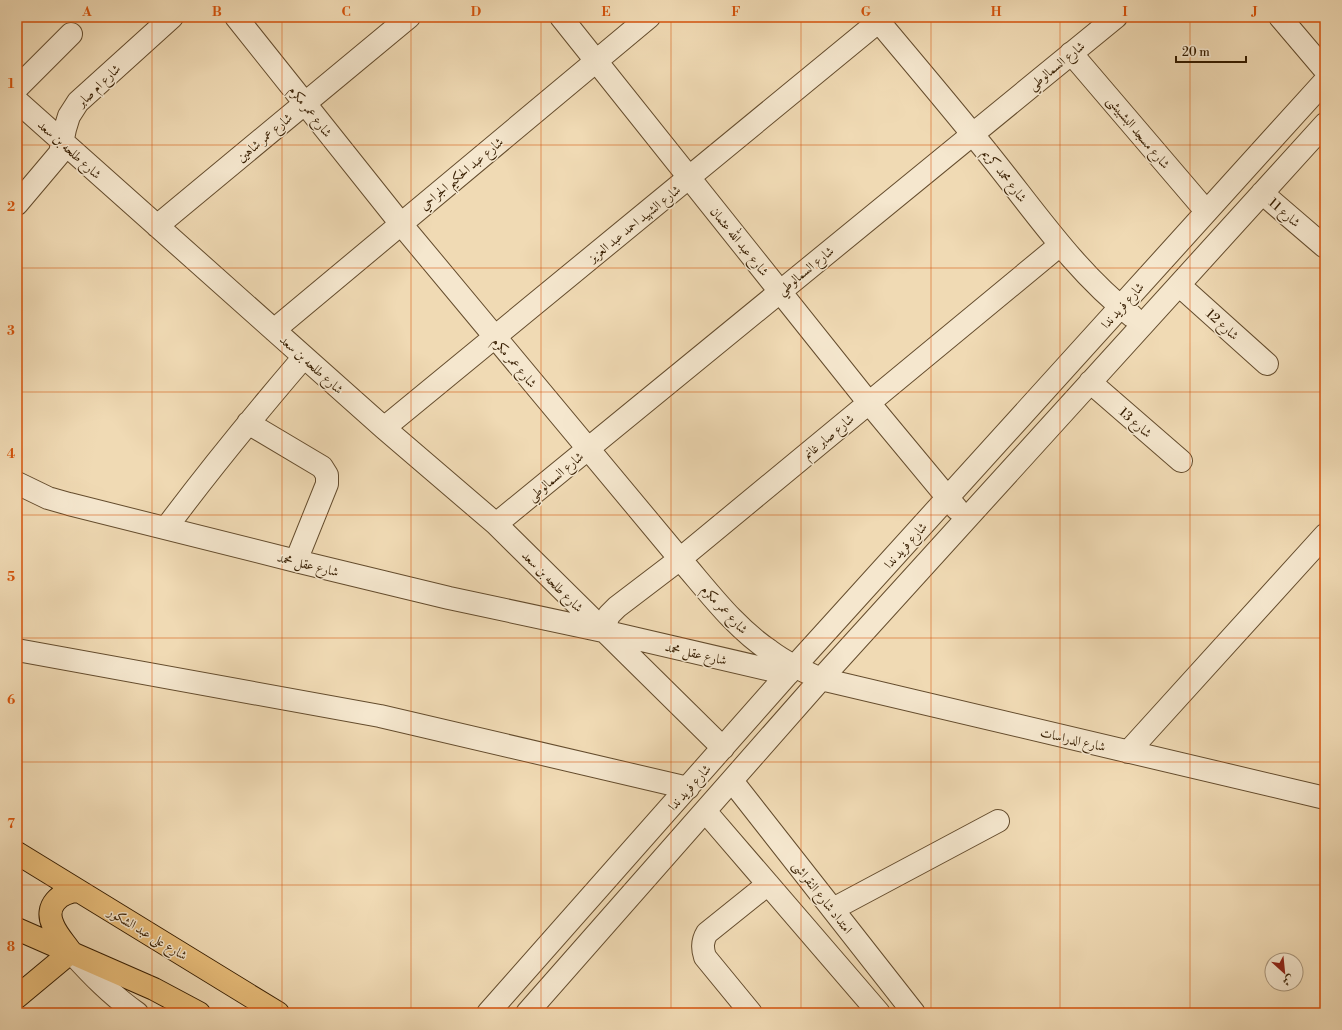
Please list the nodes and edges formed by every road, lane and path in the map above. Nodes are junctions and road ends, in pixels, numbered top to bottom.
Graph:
1 (172, 17) edge
2 (236, 17) edge
3 (409, 17) edge
4 (561, 17) edge
5 (649, 17) edge
6 (1116, 17) edge
7 (1280, 17) edge
8 (879, 18) edge
9 (71, 34) dead end
10 (1071, 53) junction
11 (596, 61) junction
12 (1325, 70) edge
13 (1325, 81) edge
14 (17, 88) edge
15 (17, 101) edge
16 (305, 103) junction
17 (1325, 124) edge
18 (972, 134) junction
19 (63, 142) junction
20 (689, 177) junction
21 (1262, 193) junction
22 (19, 199) edge
23 (1206, 211) junction
24 (401, 224) junction
25 (157, 226) junction
26 (1060, 245) junction
27 (1325, 247) edge
28 (1178, 285) junction
29 (780, 291) junction
30 (1121, 307) junction
31 (1143, 324) junction
32 (274, 330) junction
33 (495, 337) junction
34 (304, 357) junction
35 (1267, 364) dead end
36 (1090, 382) junction
37 (869, 403) junction
38 (248, 423) junction
39 (384, 428) junction
40 (587, 448) junction
41 (1181, 461) dead end
42 (17, 483) edge
43 (947, 498) junction
44 (966, 520) junction
45 (496, 524) junction
46 (166, 528) junction
47 (1325, 535) edge
48 (680, 559) junction
49 (296, 561) junction
50 (603, 631) junction
51 (17, 650) edge
52 (791, 671) junction
53 (821, 679) junction
54 (723, 748) junction
55 (1128, 752) junction
56 (732, 780) junction
57 (688, 788) junction
58 (1325, 798) edge
59 (705, 810) junction
60 (998, 821) dead end
61 (17, 853) edge
62 (768, 884) junction
63 (78, 891) junction
64 (833, 909) junction
65 (17, 928) edge
66 (71, 952) junction
67 (17, 997) edge
68 (137, 1013) edge
69 (199, 1013) edge
70 (278, 1013) edge
71 (488, 1013) edge
72 (527, 1013) edge
73 (751, 1013) edge
74 (879, 1013) edge
75 (914, 1013) edge

1 - 19 street, شارع ام صابر
2 - 16 street, شارع عمر مكرم
3 - 16 street, شارع عمر شاهين
4 - 11 street, شارع عبد الله عثمان
5 - 11 street, شارع عبد الحكيم الجراحي
6 - 10 street, شارع السمالوطي
7 - 12 street
8 - 18 street, شارع محمد كريم
8 - 20 street, شارع الشهيد احمد عبد العزيز
9 - 14 street
10 - 18 street, شارع السمالوطي
10 - 23 street, شارع مسجد البشبيشى
11 - 20 street, شارع عبد الله عثمان
11 - 24 street, شارع عبد الحكيم الجراحي
13 - 23 street, شارع فريد ندا
15 - 19 street, شارع طلحه بن سعد
16 - 24 street, شارع عمر مكرم
16 - 25 street, شارع عمر شاهين
17 - 21 street, شارع فريد ندا
18 - 26 street, شارع محمد كريم
18 - 29 street, شارع السمالوطي
19 - 22 street, شارع ام صابر
19 - 25 street, شارع طلحه بن سعد
20 - 29 street, شارع عبد الله عثمان
20 - 33 street, شارع الشهيد احمد عبد العزيز
21 - 27 street, شارع 11
21 - 28 street, شارع فريد ندا
23 - 30 street, شارع فريد ندا
24 - 32 street, شارع عبد الحكيم الجراحي
24 - 33 street, شارع عمر مكرم
25 - 32 street, شارع طلحه بن سعد
26 - 30 street, شارع محمد كريم
26 - 37 street, شارع صابر غانم
28 - 31 street, شارع فريد ندا
28 - 35 street, شارع 12
29 - 37 street, شارع عبد الله عثمان
29 - 40 street, شارع السمالوطي
30 - 31 street, شارع محمد كريم
30 - 43 street, شارع فريد ندا
31 - 36 street, شارع فريد ندا
32 - 34 street, شارع طلحه بن سعد
33 - 39 street, شارع الشهيد احمد عبد العزيز
33 - 40 street, شارع عمر مكرم
34 - 38 street
34 - 39 street, شارع طلحه بن سعد
36 - 41 street, شارع 13
36 - 44 street, شارع فريد ندا
37 - 43 street, شارع عبد الله عثمان
37 - 48 street, شارع صابر غانم
38 - 46 street
38 - 49 street
39 - 45 street, شارع طلحه بن سعد
40 - 45 street, شارع السمالوطي
40 - 48 street, شارع عمر مكرم
42 - 46 street, شارع عقل محمد
43 - 44 street, شارع عبد الله عثمان
43 - 52 street, شارع فريد ندا
44 - 53 street, شارع فريد ندا
45 - 50 street, شارع طلحه بن سعد
46 - 49 street, شارع عقل محمد
47 - 55 street
48 - 50 street, شارع صابر غانم
48 - 52 street, شارع عمر مكرم
49 - 50 street, شارع عقل محمد
50 - 52 street, شارع عقل محمد
50 - 54 street
51 - 57 street
52 - 53 street, شارع عمر مكرم
52 - 54 street, شارع فريد ندا
53 - 55 street, شارع الدراسات
53 - 56 street, شارع فريد ندا
54 - 57 street, شارع فريد ندا
55 - 58 street, شارع الدراسات
56 - 59 street, شارع فريد ندا
56 - 64 street, امتداد شارع النقراشى
57 - 71 street, شارع فريد ندا
59 - 62 street
59 - 72 street, شارع فريد ندا
60 - 64 street
61 - 63 main road, شارع على عبد الشكور
62 - 73 street
62 - 74 street
63 - 66 main road
63 - 70 main road, شارع على عبد الشكور
64 - 75 street, امتداد شارع النقراشى
65 - 66 main road
66 - 67 main road
66 - 68 street
66 - 69 main road

